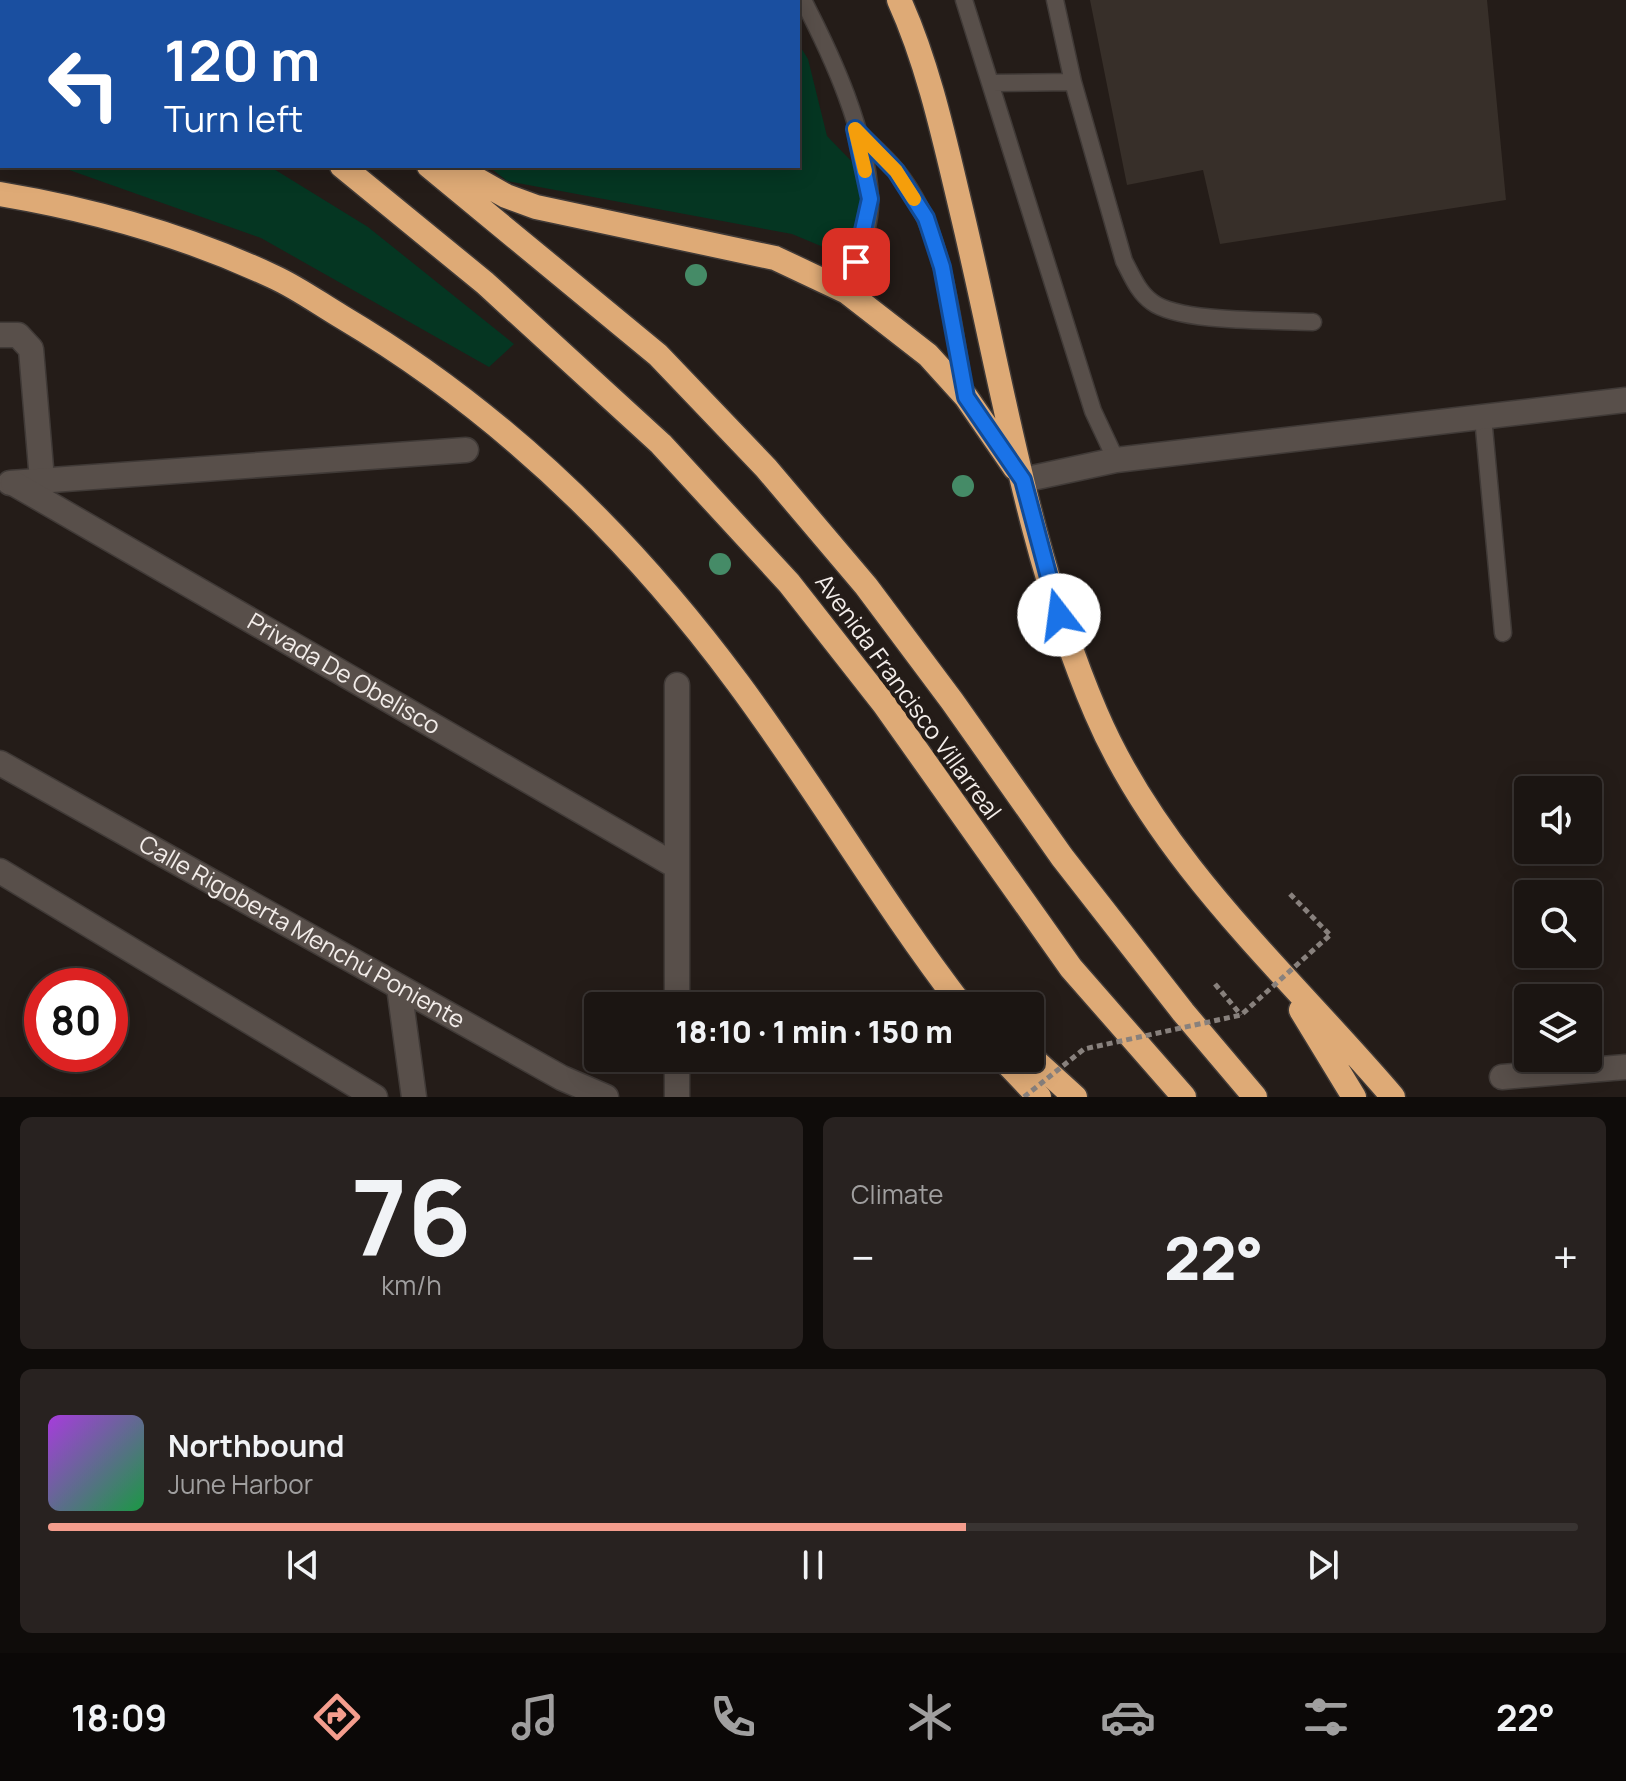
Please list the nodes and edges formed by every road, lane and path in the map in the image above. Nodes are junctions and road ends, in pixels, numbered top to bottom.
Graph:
1 (803, 0) edge
2 (899, 0) edge
3 (964, 0) edge
4 (1055, 0) edge
5 (1073, 82) junction
6 (991, 83) junction
7 (855, 129) junction
8 (344, 168) edge
9 (431, 168) edge
10 (457, 168) edge
11 (0, 194) edge
12 (847, 292) junction
13 (1313, 322) dead end
14 (0, 335) edge
15 (966, 397) junction
16 (1626, 400) edge
17 (1483, 417) junction
18 (466, 450) dead end
19 (1116, 460) junction
20 (42, 480) junction
21 (1023, 480) junction
22 (6, 484) edge
23 (1503, 633) dead end
24 (677, 685) dead end
25 (0, 763) edge
26 (676, 866) junction
27 (0, 871) edge
28 (1290, 894) dead end
29 (930, 965) junction
30 (1275, 968) junction
31 (1215, 984) dead end
32 (399, 987) junction
33 (677, 992) edge
34 (951, 992) edge
35 (960, 992) edge
36 (1241, 1015) junction
37 (1626, 1067) edge
38 (1044, 1069) edge
39 (677, 1072) edge
40 (1015, 1072) edge
41 (1502, 1077) dead end
42 (602, 1096) edge
43 (375, 1097) edge
44 (414, 1097) edge
45 (559, 1097) edge
46 (677, 1097) edge
47 (1024, 1097) edge
48 (1039, 1097) edge
49 (1075, 1097) edge
50 (1184, 1097) edge
51 (1255, 1097) edge
52 (1354, 1097) edge
53 (1393, 1097) edge

1 - 7 lane
2 - 21 highway
3 - 6 lane
4 - 5 lane
5 - 6 lane
5 - 13 lane
6 - 19 lane
7 - 12 lane
7 - 15 lane
8 - 50 highway, Avenida Francisco Villarreal
9 - 51 highway, Avenida Francisco Villarreal
10 - 12 highway
11 - 29 highway
12 - 15 highway
14 - 20 street
15 - 21 highway
16 - 17 street
17 - 19 street
17 - 23 lane
18 - 20 street
19 - 21 street
20 - 22 street
21 - 30 highway
22 - 26 street, Privada De Obelisco
24 - 26 street
25 - 32 street, Calle Rigoberta Menchú Poniente
26 - 33 street
27 - 43 street
28 - 36 path, bridge
29 - 34 highway
29 - 35 highway
30 - 52 highway
30 - 53 highway
31 - 36 path
32 - 42 street, Calle Rigoberta Menchú Poniente
32 - 44 street
36 - 47 path, bridge
37 - 41 street
38 - 49 highway
39 - 46 street
40 - 48 highway
42 - 45 street

